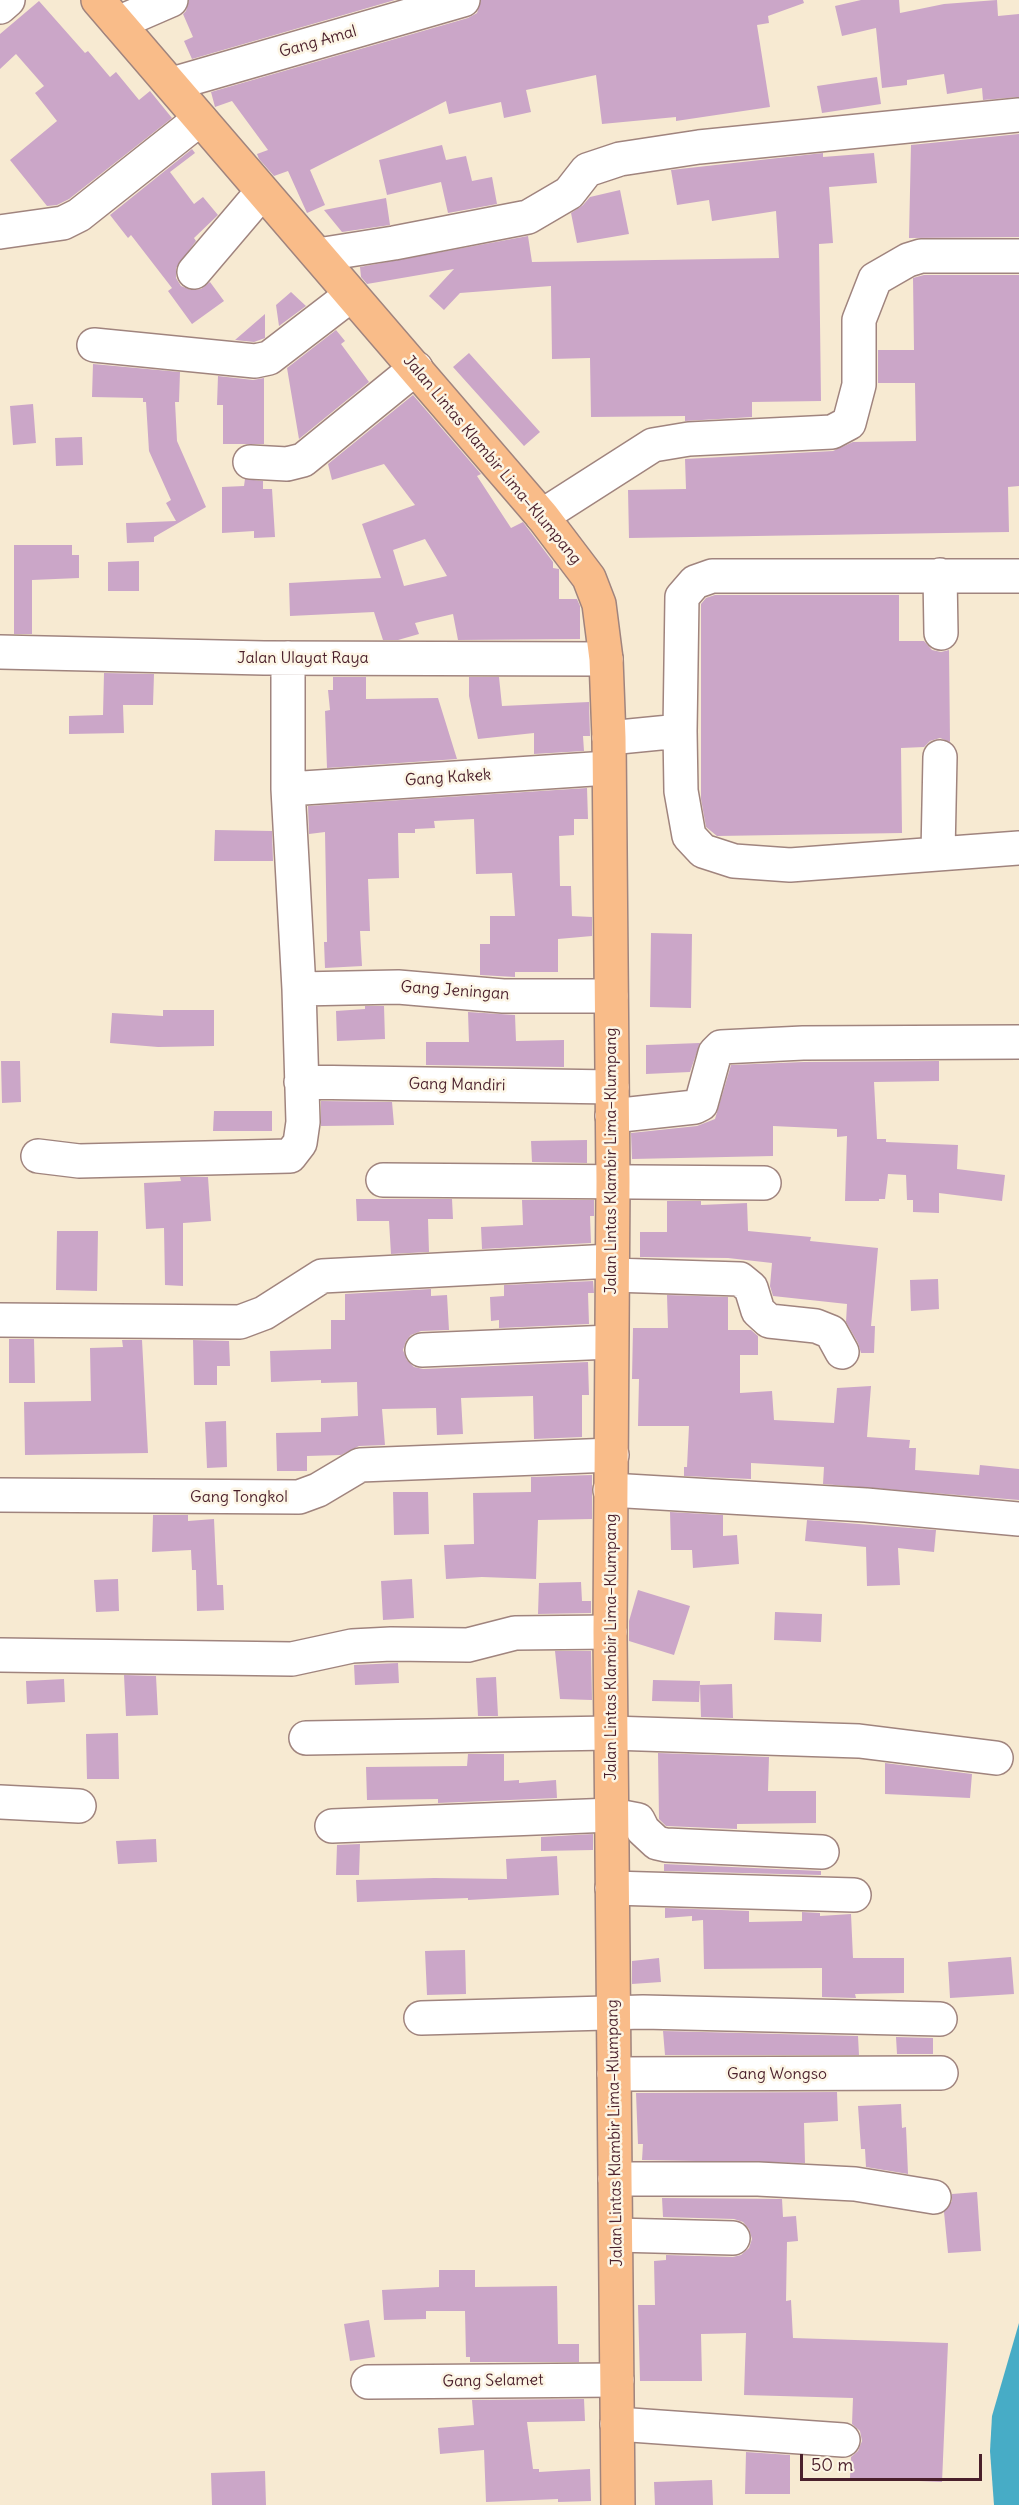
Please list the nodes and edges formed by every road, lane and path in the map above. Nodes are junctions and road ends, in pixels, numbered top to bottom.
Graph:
1 (8, 0) edge
2 (171, 0) edge
3 (463, 0) edge
4 (0, 7) edge
5 (108, 11) edge
6 (172, 84) junction
7 (1019, 115) edge
8 (200, 119) junction
9 (262, 192) junction
10 (0, 232) edge
11 (318, 255) junction
12 (1019, 256) edge
13 (194, 272) dead end
14 (351, 295) junction
15 (94, 345) dead end
16 (416, 368) junction
17 (250, 462) dead end
18 (542, 516) junction
19 (940, 575) junction
20 (1019, 576) edge
21 (941, 633) dead end
22 (0, 652) edge
23 (288, 658) junction
24 (606, 659) junction
25 (680, 731) junction
26 (608, 753) junction
27 (940, 758) dead end
28 (288, 789) junction
29 (1019, 848) edge
30 (938, 853) junction
31 (299, 989) junction
32 (611, 996) junction
33 (1019, 1042) edge
34 (301, 1082) junction
35 (612, 1102) junction
36 (38, 1156) dead end
37 (383, 1180) dead end
38 (613, 1181) junction
39 (764, 1183) dead end
40 (612, 1268) junction
41 (0, 1320) edge
42 (611, 1342) junction
43 (422, 1350) dead end
44 (842, 1352) dead end
45 (612, 1455) junction
46 (610, 1490) junction
47 (0, 1495) edge
48 (1019, 1520) edge
49 (610, 1632) junction
50 (0, 1655) edge
51 (611, 1732) junction
52 (306, 1738) dead end
53 (996, 1758) dead end
54 (0, 1802) edge
55 (79, 1806) dead end
56 (612, 1815) junction
57 (332, 1826) dead end
58 (822, 1852) dead end
59 (612, 1888) junction
60 (854, 1895) dead end
61 (613, 2013) junction
62 (421, 2018) dead end
63 (940, 2019) dead end
64 (940, 2073) dead end
65 (614, 2074) junction
66 (615, 2179) junction
67 (933, 2197) dead end
68 (616, 2235) junction
69 (734, 2238) dead end
70 (617, 2380) junction
71 (368, 2382) dead end
72 (617, 2424) junction
73 (843, 2440) dead end
74 (618, 2505) edge

1 - 4 street
2 - 5 street
3 - 6 street, Gang Amal
5 - 6 main road, Jalan Lintas Klambir Lima–Klumpang
6 - 8 main road, Jalan Lintas Klambir Lima–Klumpang
7 - 11 street
8 - 9 main road, Jalan Lintas Klambir Lima–Klumpang
8 - 10 street
9 - 11 main road, Jalan Lintas Klambir Lima–Klumpang
9 - 13 street
11 - 14 main road, Jalan Lintas Klambir Lima–Klumpang
12 - 18 street
14 - 15 street
14 - 16 main road, Jalan Lintas Klambir Lima–Klumpang
16 - 17 street
16 - 18 main road, Jalan Lintas Klambir Lima–Klumpang
18 - 24 main road, Jalan Lintas Klambir Lima–Klumpang
19 - 20 street
19 - 21 street
19 - 25 street
22 - 23 street, Jalan Ulayat Raya
23 - 24 street, Jalan Ulayat Raya
23 - 28 street
24 - 26 main road, Jalan Lintas Klambir Lima–Klumpang
25 - 26 street, Gang Kakek
25 - 30 street
26 - 28 street, Gang Kakek
26 - 32 main road, Jalan Lintas Klambir Lima–Klumpang
27 - 30 street
28 - 31 street
29 - 30 street
31 - 32 street, Gang Jeningan
31 - 34 street
32 - 35 main road, Jalan Lintas Klambir Lima–Klumpang
33 - 35 street, Gang Mandiri
34 - 35 street, Gang Mandiri
34 - 36 street
35 - 38 main road, Jalan Lintas Klambir Lima–Klumpang
37 - 38 street
38 - 39 street
38 - 40 main road, Jalan Lintas Klambir Lima–Klumpang
40 - 41 street
40 - 42 main road, Jalan Lintas Klambir Lima–Klumpang
40 - 44 street
42 - 43 street
42 - 45 main road, Jalan Lintas Klambir Lima–Klumpang
45 - 46 main road, Jalan Lintas Klambir Lima–Klumpang
45 - 47 street, Gang Tongkol
46 - 48 street
46 - 49 main road, Jalan Lintas Klambir Lima–Klumpang
49 - 50 street
49 - 51 main road, Jalan Lintas Klambir Lima–Klumpang
51 - 52 street
51 - 53 street
51 - 56 main road, Jalan Lintas Klambir Lima–Klumpang
54 - 55 street
56 - 57 street
56 - 58 street
56 - 59 main road, Jalan Lintas Klambir Lima–Klumpang
59 - 60 street
59 - 61 main road, Jalan Lintas Klambir Lima–Klumpang
61 - 62 street
61 - 63 street
61 - 65 main road, Jalan Lintas Klambir Lima–Klumpang
64 - 65 street, Gang Wongso
65 - 66 main road, Jalan Lintas Klambir Lima–Klumpang
66 - 67 street
66 - 68 main road, Jalan Lintas Klambir Lima–Klumpang
68 - 69 street
68 - 70 main road, Jalan Lintas Klambir Lima–Klumpang
70 - 71 street, Gang Selamet
70 - 72 main road, Jalan Lintas Klambir Lima–Klumpang
72 - 73 street
72 - 74 main road, Jalan Lintas Klambir Lima–Klumpang

